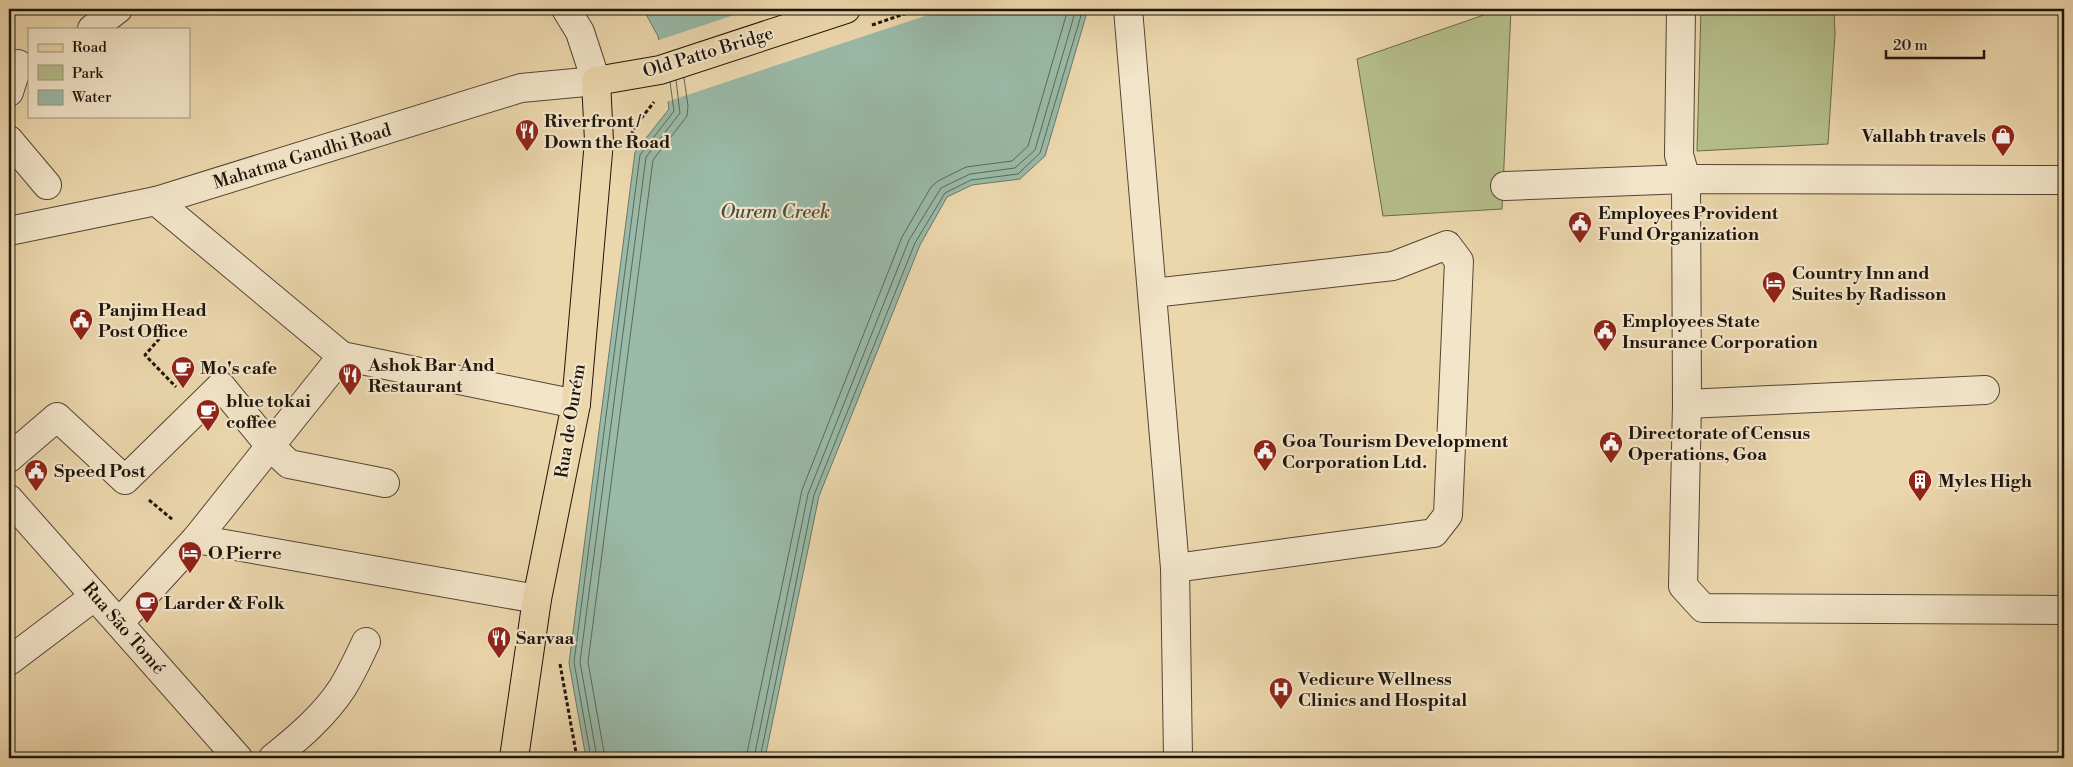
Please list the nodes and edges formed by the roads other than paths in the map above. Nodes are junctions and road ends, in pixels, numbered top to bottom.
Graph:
1 (118, 9) edge
2 (566, 9) edge
3 (846, 9) edge
4 (1128, 9) edge
5 (1681, 9) edge
6 (93, 28) edge
7 (19, 62) edge
8 (596, 81) junction
9 (9, 92) edge
10 (9, 140) edge
11 (1686, 179) junction
12 (2064, 180) edge
13 (47, 185) dead end
14 (1505, 186) dead end
15 (156, 201) junction
16 (9, 231) edge
17 (1153, 293) junction
18 (342, 356) junction
19 (1985, 390) dead end
20 (576, 404) junction
21 (1687, 404) junction
22 (270, 446) junction
23 (9, 458) edge
24 (385, 483) dead end
25 (9, 499) edge
26 (196, 539) junction
27 (1175, 568) junction
28 (95, 596) junction
29 (537, 599) junction
30 (2064, 610) edge
31 (118, 623) junction
32 (366, 642) dead end
33 (9, 662) edge
34 (238, 758) edge
35 (273, 758) edge
36 (514, 758) edge
37 (1178, 758) edge

1 - 6 street
2 - 8 street
3 - 8 main road, Old Patto Bridge
4 - 17 street
5 - 11 street
7 - 9 street
8 - 15 street, Mahatma Gandhi Road
8 - 20 main road, Rua de Ourém
10 - 13 street
11 - 12 street
11 - 14 street
11 - 21 street
15 - 16 street, Mahatma Gandhi Road
15 - 18 street
17 - 27 street
17 - 27 street
18 - 20 street
18 - 22 street
19 - 21 street
20 - 29 main road, Rua de Ourém
21 - 30 street
22 - 23 street
22 - 24 street
22 - 26 street
25 - 28 street, Rua São Tomé
26 - 29 street
26 - 31 street
27 - 37 street
28 - 31 street, Rua São Tomé
28 - 33 street
29 - 36 main road, Rua de Ourém
31 - 34 street, Rua São Tomé
32 - 35 street

